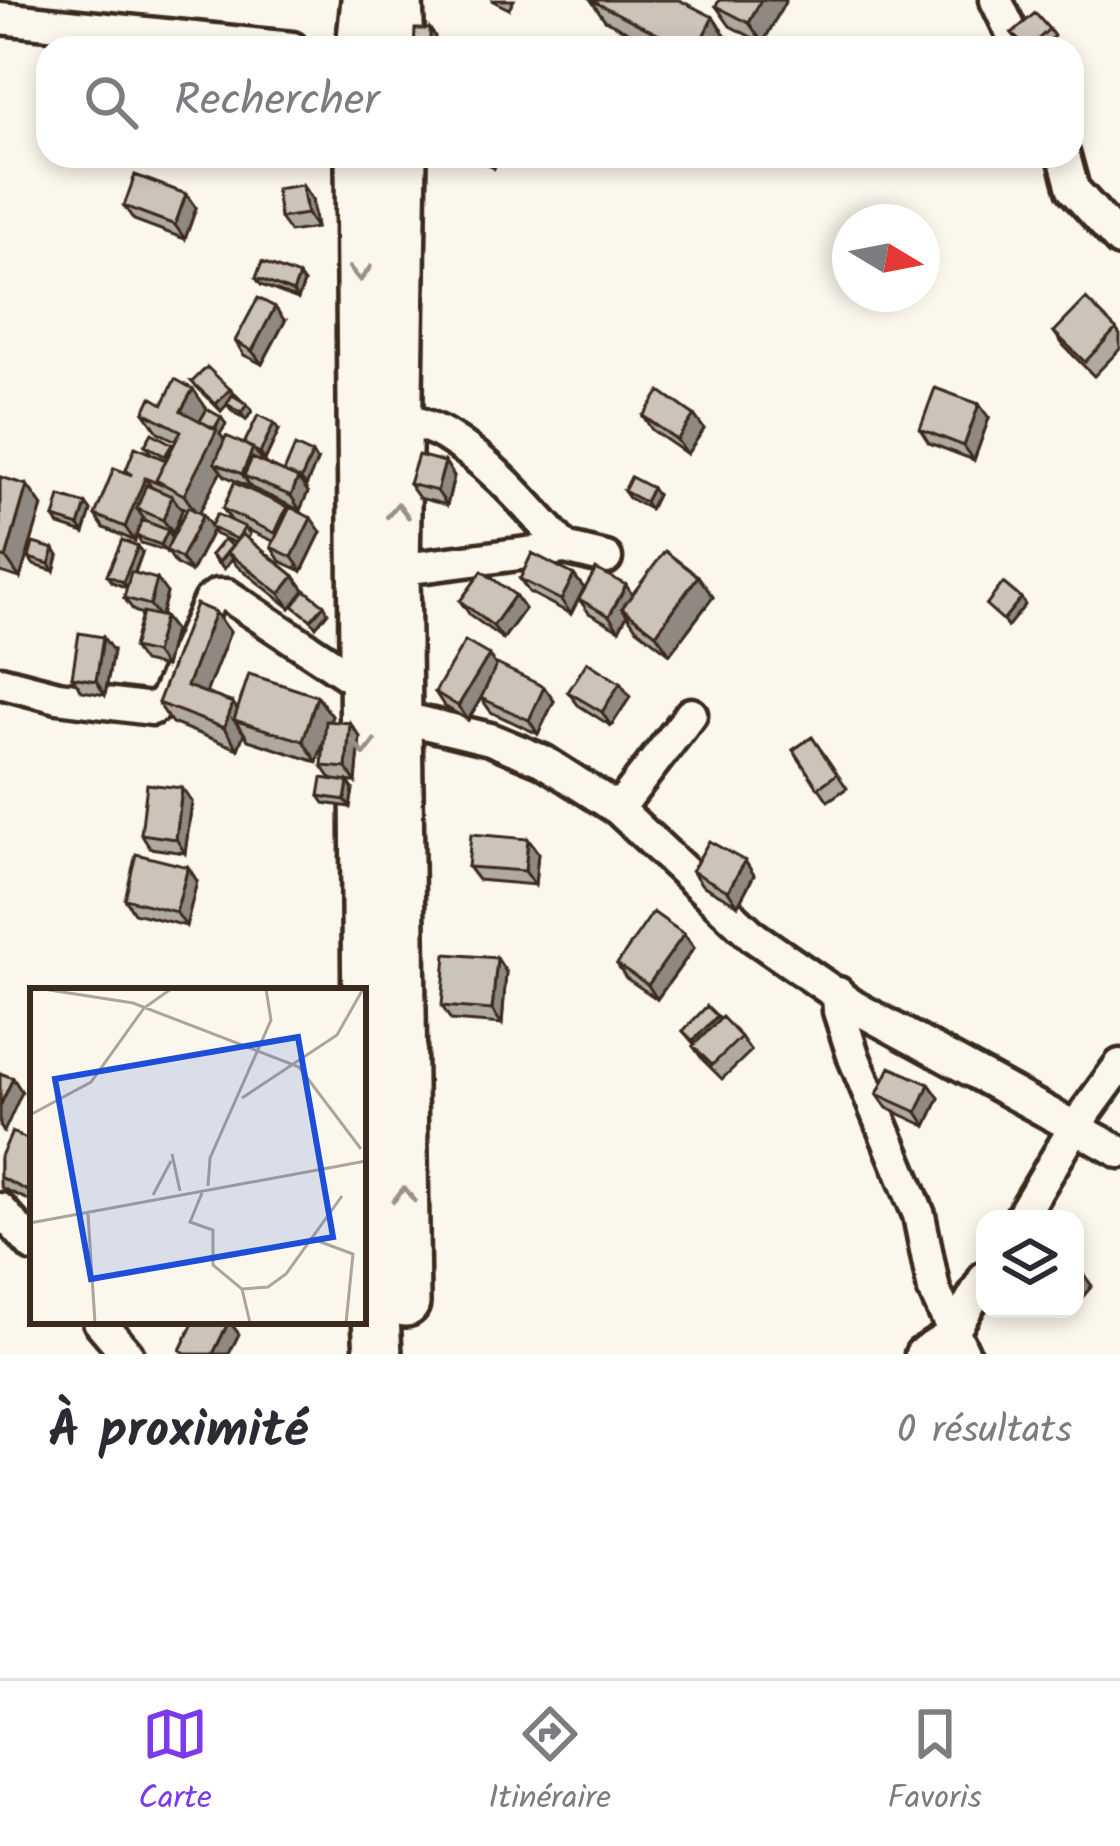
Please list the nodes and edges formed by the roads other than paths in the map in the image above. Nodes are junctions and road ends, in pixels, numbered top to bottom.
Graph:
1 (365, 0) edge
2 (399, 0) edge
3 (997, 0) edge
4 (0, 18) edge
5 (175, 36) edge
6 (360, 36) edge
7 (400, 36) edge
8 (1014, 36) edge
9 (359, 168) edge
10 (403, 168) edge
11 (1067, 168) edge
12 (1120, 241) edge
13 (400, 417) junction
14 (565, 548) junction
15 (605, 558) dead end
16 (396, 570) junction
17 (0, 682) edge
18 (363, 685) junction
19 (691, 714) dead end
20 (397, 727) junction
21 (618, 808) junction
22 (838, 993) junction
23 (1120, 1065) edge
24 (1075, 1127) junction
25 (1120, 1153) edge
26 (1025, 1210) edge
27 (976, 1299) edge
28 (102, 1324) edge
29 (958, 1344) edge
30 (127, 1354) edge
31 (378, 1354) edge
32 (407, 1354) edge
33 (922, 1354) edge

1 - 6 main road
2 - 7 main road
3 - 8 street
4 - 5 street
9 -> 18 main road
10 - 13 main road
11 - 12 street
13 - 14 street
16 -> 13 main road
14 - 15 street
14 - 16 street
16 - 20 main road
17 - 18 street
18 -> 31 main road
19 - 21 street
20 - 21 street
32 -> 20 main road
21 - 22 street
22 - 24 street
22 - 29 street
23 - 24 street
24 - 25 street
24 - 26 street
27 - 29 street
28 - 30 street
29 - 33 street

